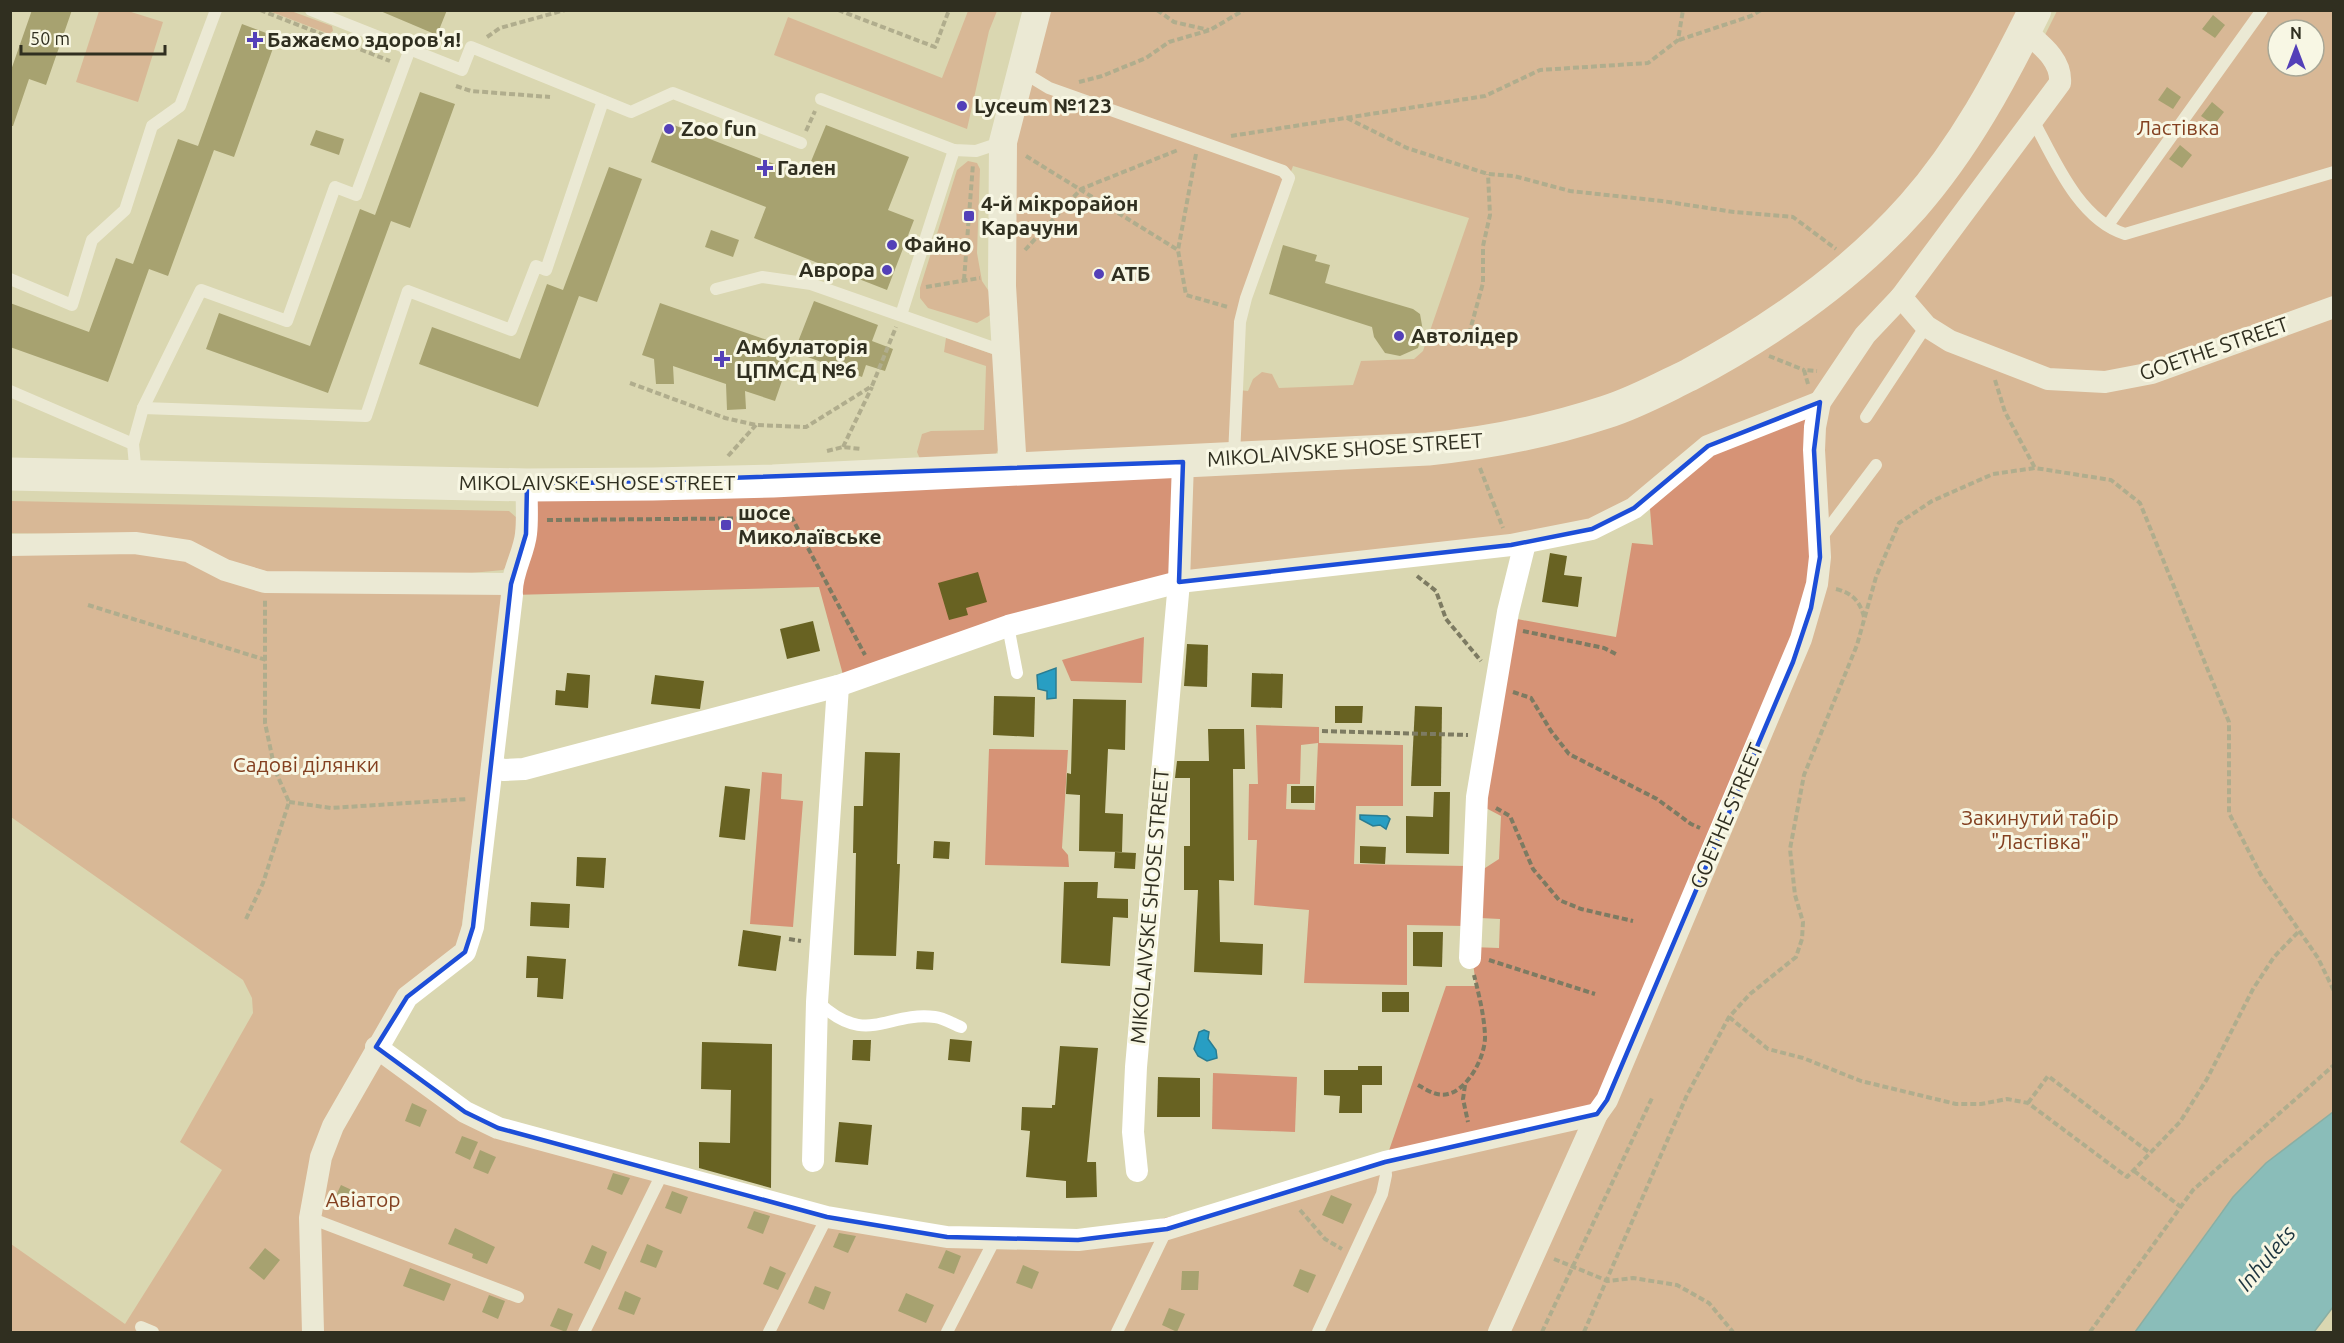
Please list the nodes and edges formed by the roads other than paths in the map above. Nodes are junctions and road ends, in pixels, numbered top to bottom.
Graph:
1 (216, 10) edge
2 (311, 10) edge
3 (1037, 10) edge
4 (2262, 10) edge
5 (2030, 21) edge
6 (410, 50) junction
7 (1020, 70) junction
8 (820, 99) road end
9 (603, 101) junction
10 (2033, 120) junction
11 (1003, 142) junction
12 (801, 143) road end
13 (954, 150) junction
14 (2334, 172) edge
15 (2108, 225) junction
16 (10, 279) edge
17 (716, 288) dead end
18 (1900, 297) junction
19 (2334, 307) edge
20 (901, 315) junction
21 (1926, 326) junction
22 (1005, 352) junction
23 (10, 391) edge
24 (1820, 402) junction
25 (143, 408) junction
26 (1866, 417) dead end
27 (133, 444) junction
28 (1234, 457) junction
29 (1183, 462) junction
30 (1876, 465) dead end
31 (1013, 470) junction
32 (10, 474) edge
33 (136, 477) junction
34 (527, 485) junction
35 (1820, 539) junction
36 (1518, 544) junction
37 (10, 545) edge
38 (1179, 582) junction
39 (511, 584) junction
40 (1008, 626) junction
41 (1017, 673) dead end
42 (838, 686) junction
43 (492, 767) junction
44 (1470, 958) road end
45 (817, 1002) junction
46 (962, 1027) dead end
47 (376, 1047) junction
48 (1598, 1114) junction
49 (813, 1161) dead end
50 (1385, 1162) junction
51 (1137, 1171) dead end
52 (663, 1172) junction
53 (827, 1217) junction
54 (310, 1218) junction
55 (1167, 1229) junction
56 (994, 1239) junction
57 (518, 1296) dead end
58 (141, 1327) dead end
59 (153, 1332) edge
60 (313, 1332) edge
61 (584, 1332) edge
62 (769, 1332) edge
63 (947, 1332) edge
64 (1117, 1332) edge
65 (1318, 1332) edge
66 (1498, 1332) edge

1 - 16 lane
2 - 6 lane
3 - 7 street
4 - 15 lane
5 - 10 street, GOETHE STREET
5 - 28 main road, MIKOLAIVSKE SHOSE STREET
6 - 9 lane
6 - 25 lane
7 - 11 street
7 - 28 lane
8 - 13 lane
9 - 12 lane
9 - 25 lane
10 - 15 lane
10 - 18 street, GOETHE STREET
11 - 13 lane
11 - 22 street
13 - 20 lane
14 - 15 lane
17 - 20 lane
18 - 21 street, GOETHE STREET
18 - 24 street, GOETHE STREET
19 - 21 street, GOETHE STREET
20 - 22 lane
21 - 26 lane
22 - 31 street
23 - 27 lane
24 - 35 street, GOETHE STREET
24 - 36 street
25 - 27 lane
27 - 33 lane
28 - 29 main road, MIKOLAIVSKE SHOSE STREET
29 - 31 main road, MIKOLAIVSKE SHOSE STREET
29 - 38 street, MIKOLAIVSKE SHOSE STREET
30 - 35 lane
31 - 34 main road, MIKOLAIVSKE SHOSE STREET
32 - 33 main road, MIKOLAIVSKE SHOSE STREET
33 - 34 main road, MIKOLAIVSKE SHOSE STREET
34 - 39 street
35 - 48 street, GOETHE STREET
36 - 38 street
36 - 44 street
37 - 39 street
38 - 40 street
38 - 51 street, MIKOLAIVSKE SHOSE STREET
39 - 43 street
40 - 41 lane
40 - 42 street
42 - 43 street
42 - 45 street
43 - 47 street
45 - 46 lane
45 - 49 street
47 - 52 street
47 - 54 street
48 - 50 street
48 - 66 street, GOETHE STREET
50 - 55 street
50 - 65 lane
52 - 53 street
52 - 61 lane
53 - 56 street
53 - 62 lane
54 - 57 lane
54 - 60 street
55 - 56 street
55 - 64 lane
56 - 63 lane
58 - 59 lane

